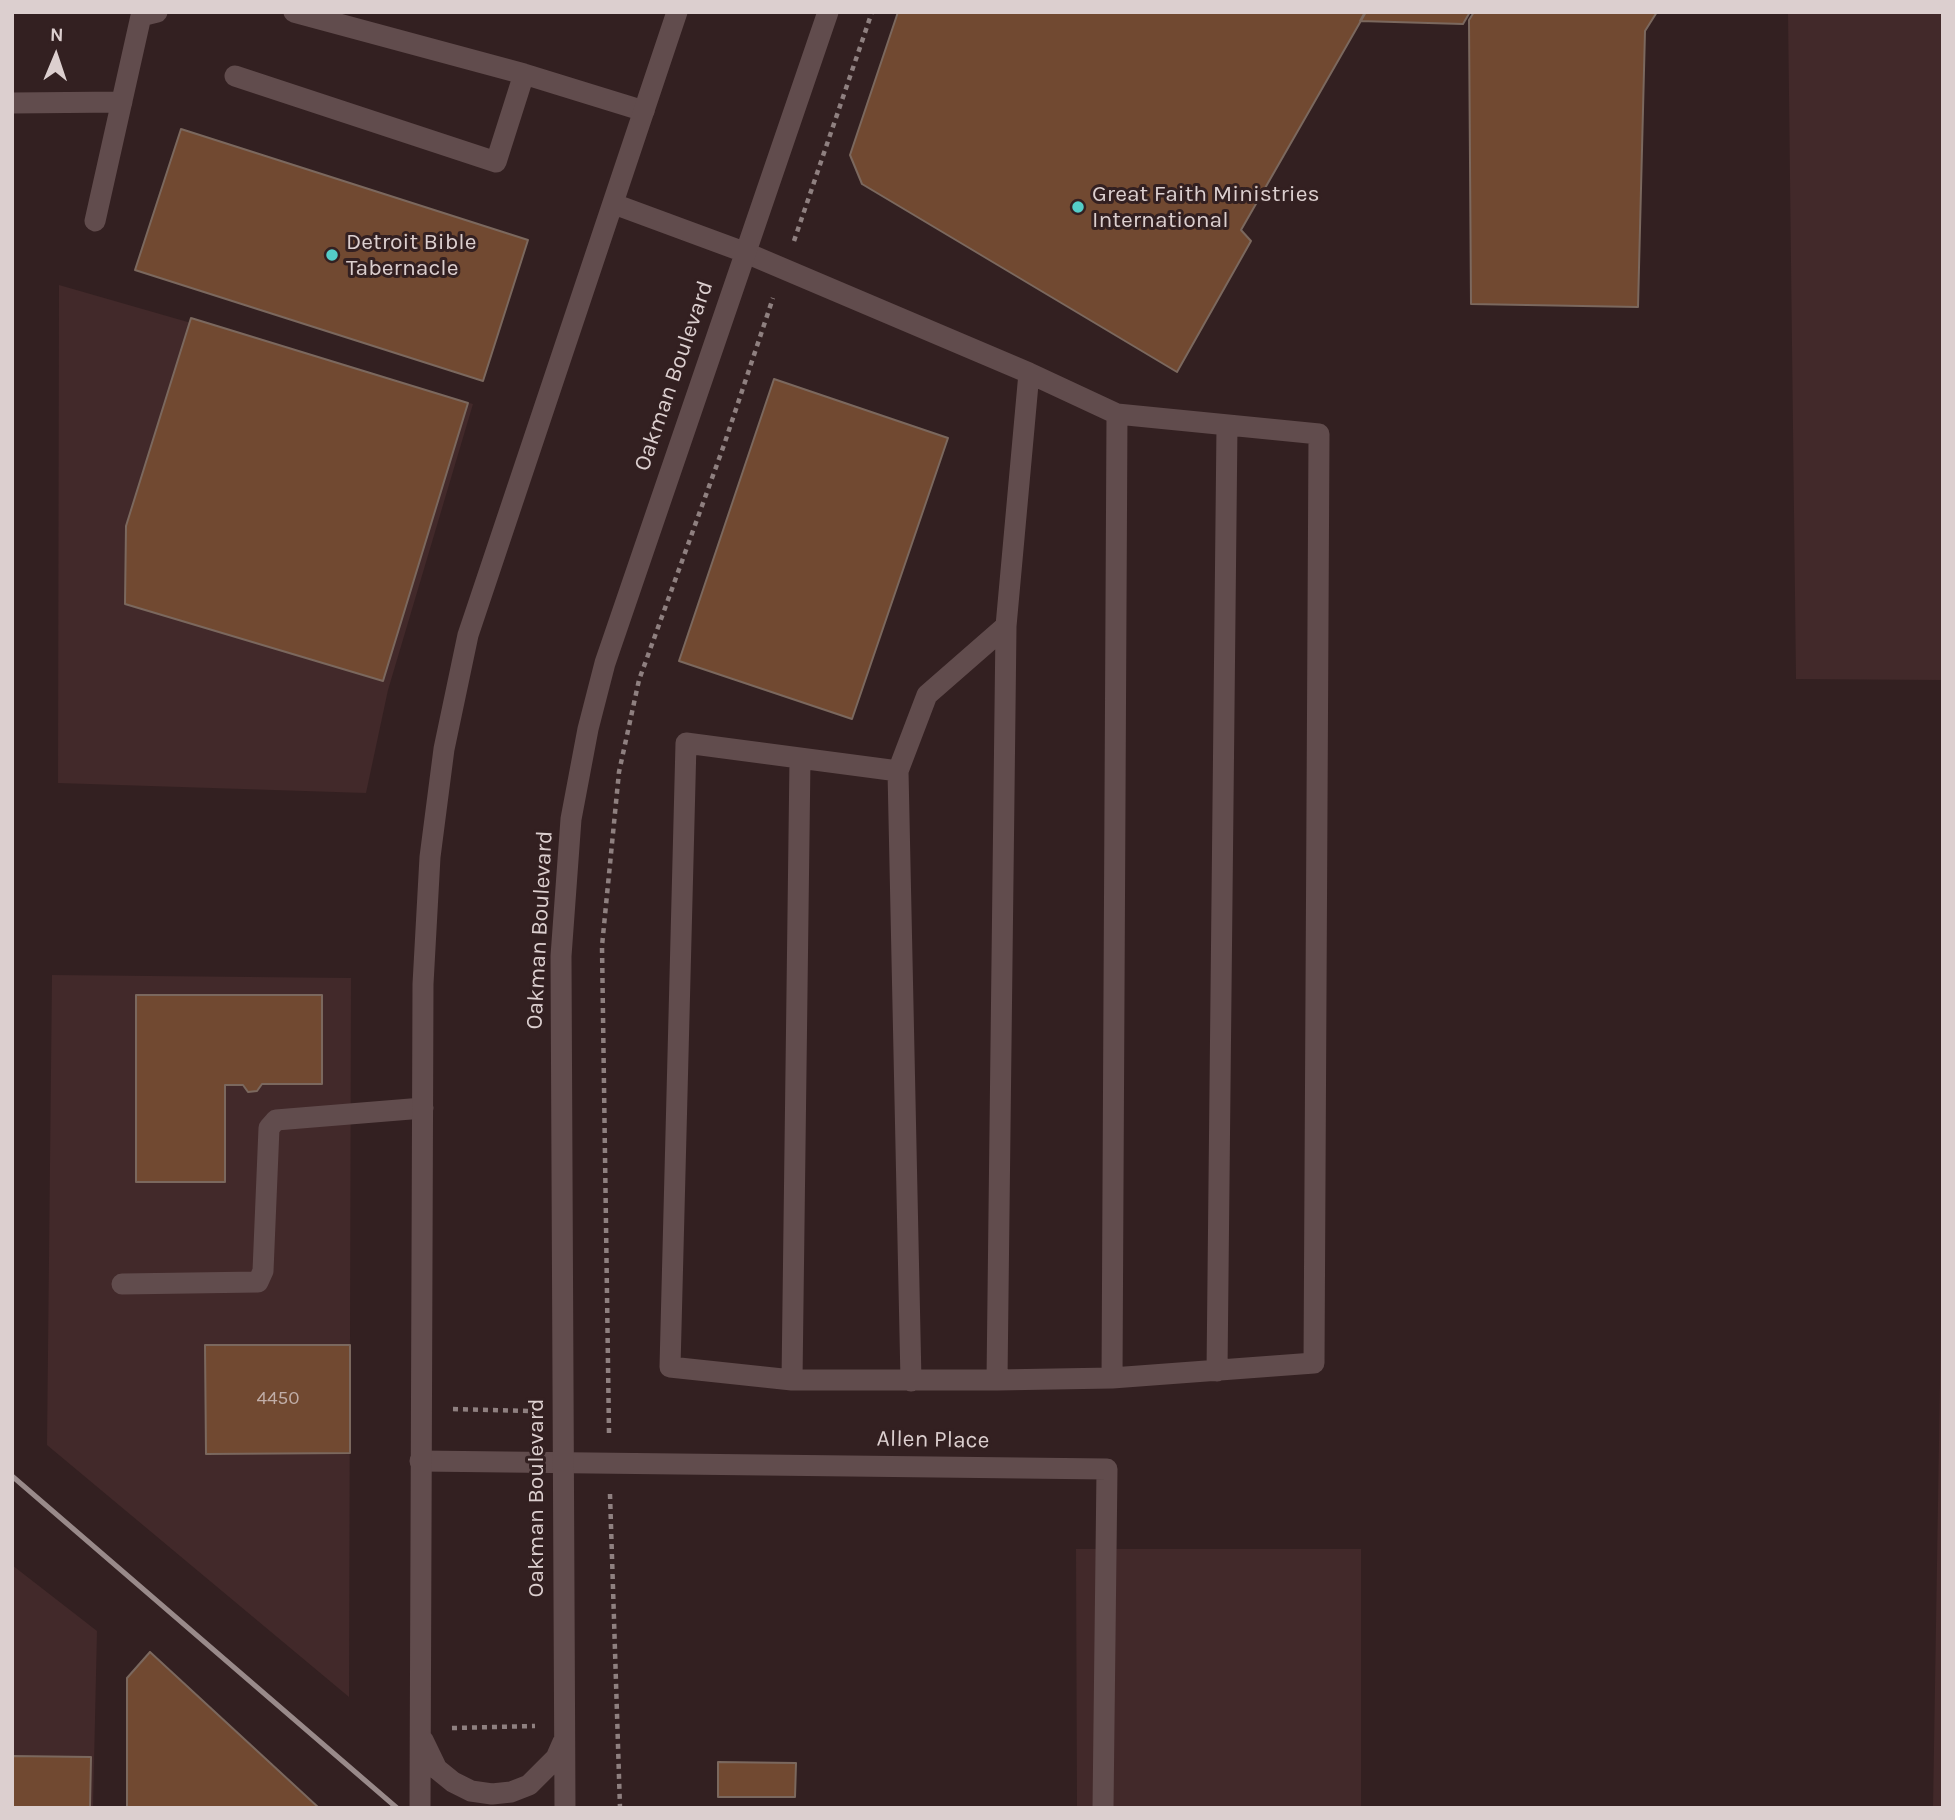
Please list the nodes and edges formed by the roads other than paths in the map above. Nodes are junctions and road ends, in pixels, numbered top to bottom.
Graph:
1 (157, 12) edge
2 (294, 12) edge
3 (677, 12) edge
4 (828, 12) edge
5 (524, 74) junction
6 (235, 76) dead end
7 (122, 102) junction
8 (12, 103) edge
9 (644, 111) junction
10 (614, 204) junction
11 (95, 221) dead end
12 (744, 252) junction
13 (1029, 373) junction
14 (1117, 414) junction
15 (1227, 425) junction
16 (1006, 626) junction
17 (800, 758) junction
18 (898, 771) junction
19 (423, 1108) junction
20 (122, 1284) dead end
21 (1217, 1371) junction
22 (1112, 1378) junction
23 (792, 1380) junction
24 (997, 1380) junction
25 (911, 1381) junction
26 (420, 1461) junction
27 (562, 1462) junction
28 (420, 1732) junction
29 (564, 1740) junction
30 (419, 1808) edge
31 (565, 1808) edge
32 (1103, 1808) edge

1 - 7 street
2 - 5 street
3 - 9 street
4 - 12 street, Oakman Boulevard
5 - 6 street
5 - 9 street
7 - 8 street
7 - 11 street
9 - 10 street
10 - 12 street
10 - 19 street
12 - 13 street
12 - 27 street, Oakman Boulevard
13 - 14 street
13 - 16 street
14 - 15 street
14 - 22 street
15 - 21 street
15 - 21 street
16 - 18 street
16 - 24 street
17 - 18 street
17 - 23 street
17 - 23 street
18 - 25 street
19 - 20 street
19 - 26 street
21 - 22 street
22 - 24 street
23 - 25 street
24 - 25 street
26 - 27 street, Allen Place
26 - 28 street
27 - 29 street, Oakman Boulevard
27 - 32 street, Allen Place
28 - 29 street
28 - 30 street
29 - 31 street, Oakman Boulevard

